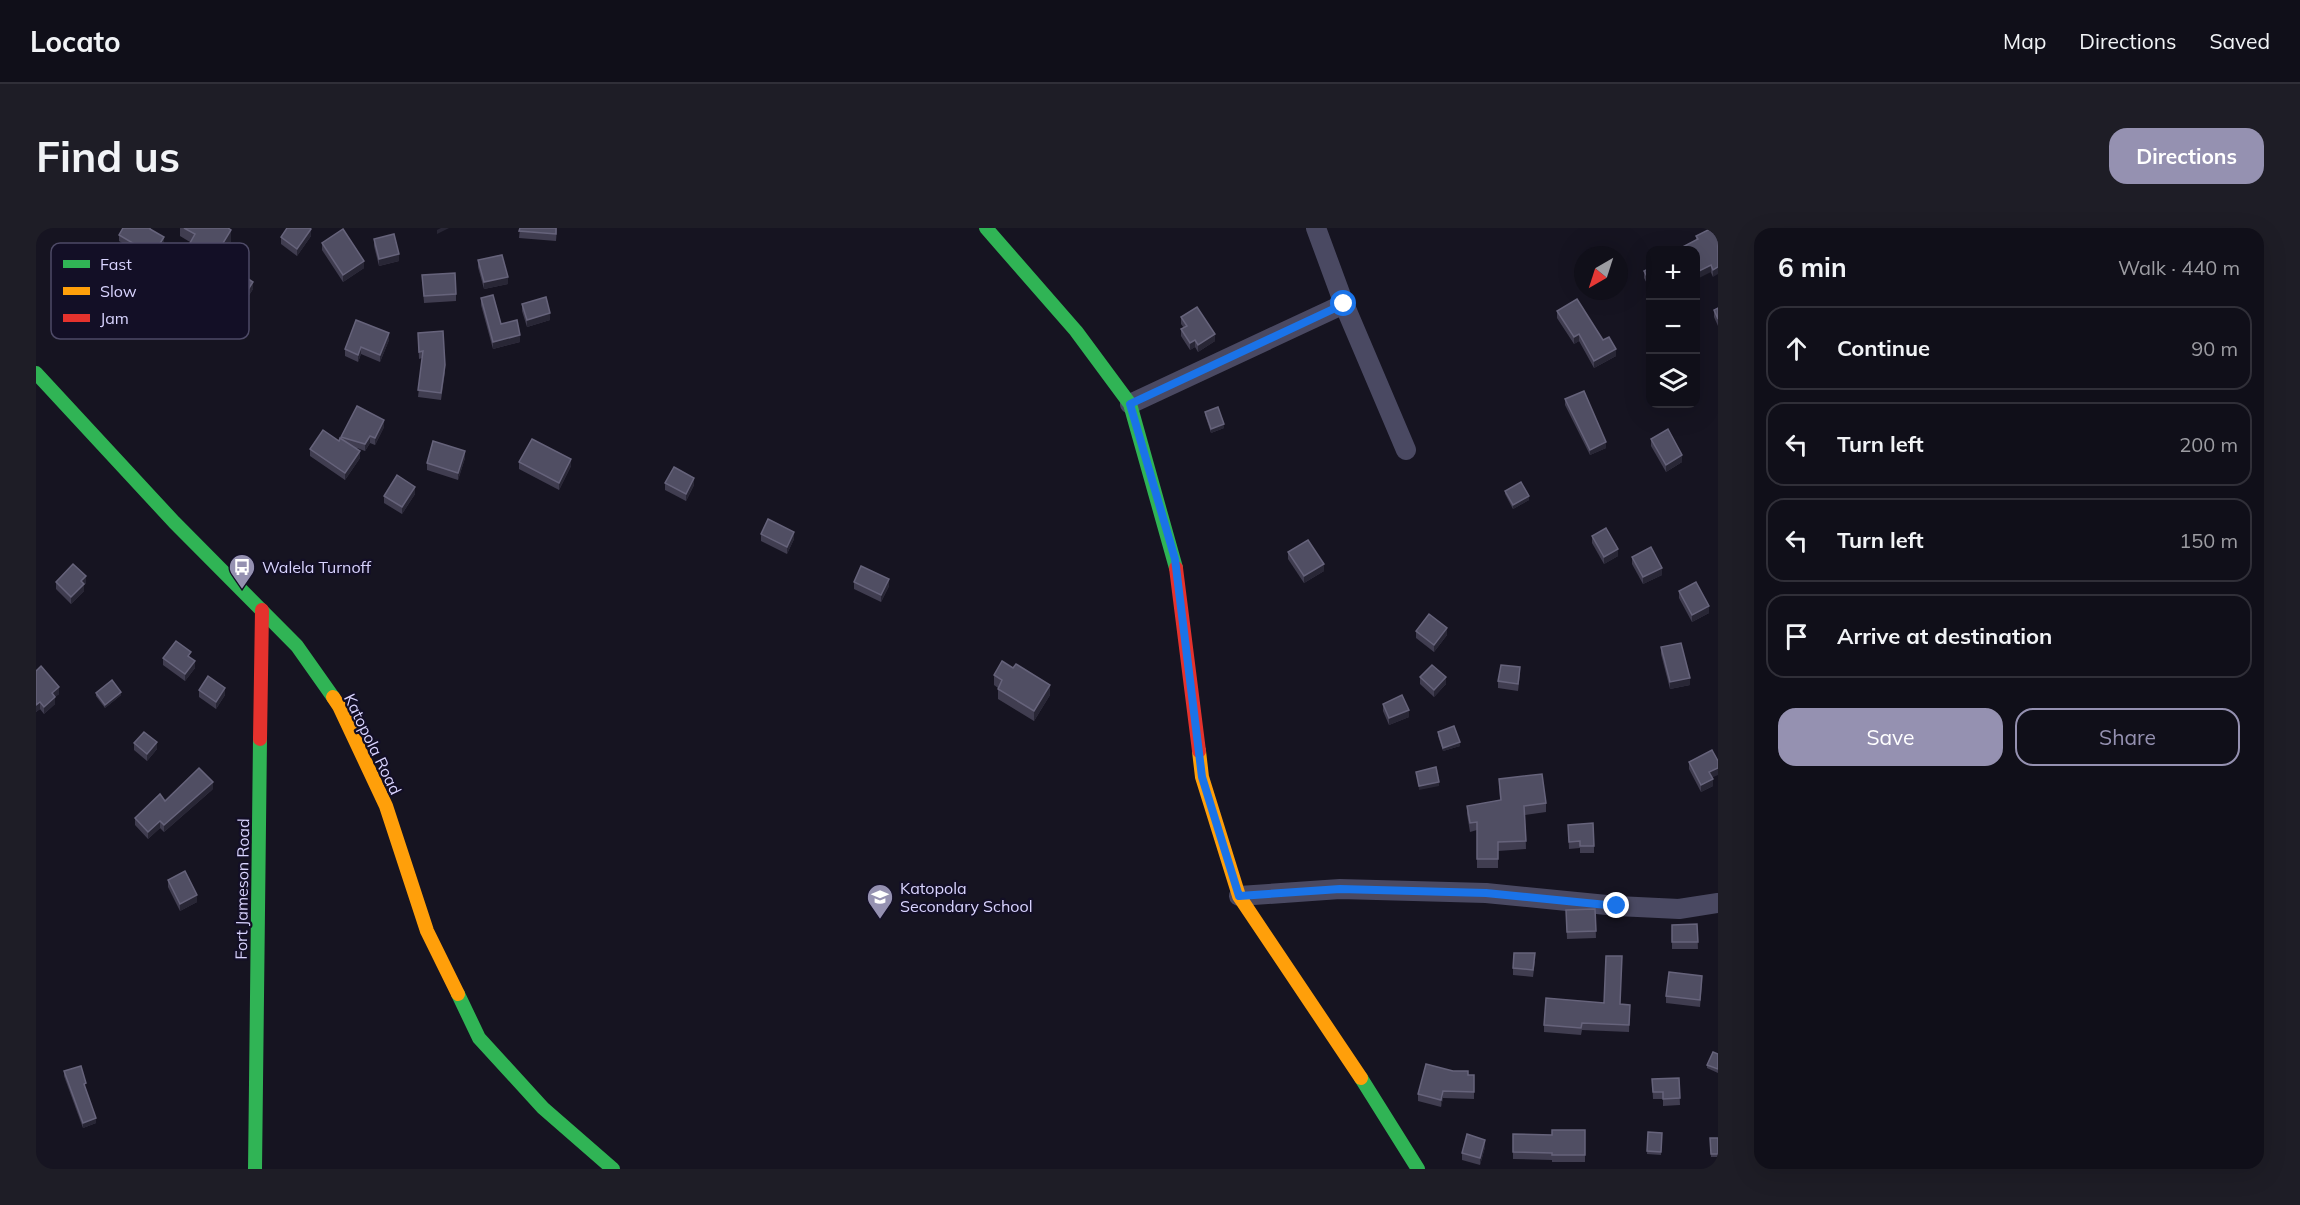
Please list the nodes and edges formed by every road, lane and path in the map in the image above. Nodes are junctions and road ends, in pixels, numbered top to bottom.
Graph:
1 (986, 228) edge
2 (1316, 228) edge
3 (1344, 304) junction
4 (36, 373) edge
5 (1130, 404) junction
6 (1406, 450) dead end
7 (262, 610) junction
8 (1239, 896) junction
9 (1718, 903) edge
10 (255, 1169) edge
11 (613, 1169) edge
12 (1418, 1169) edge

1 - 5 street
2 - 3 street
3 - 5 street
3 - 6 street
4 - 7 street, Katopola Road
5 - 8 street
7 - 10 street, Fort Jameson Road
7 - 11 street, Katopola Road
8 - 9 street
8 - 12 street

